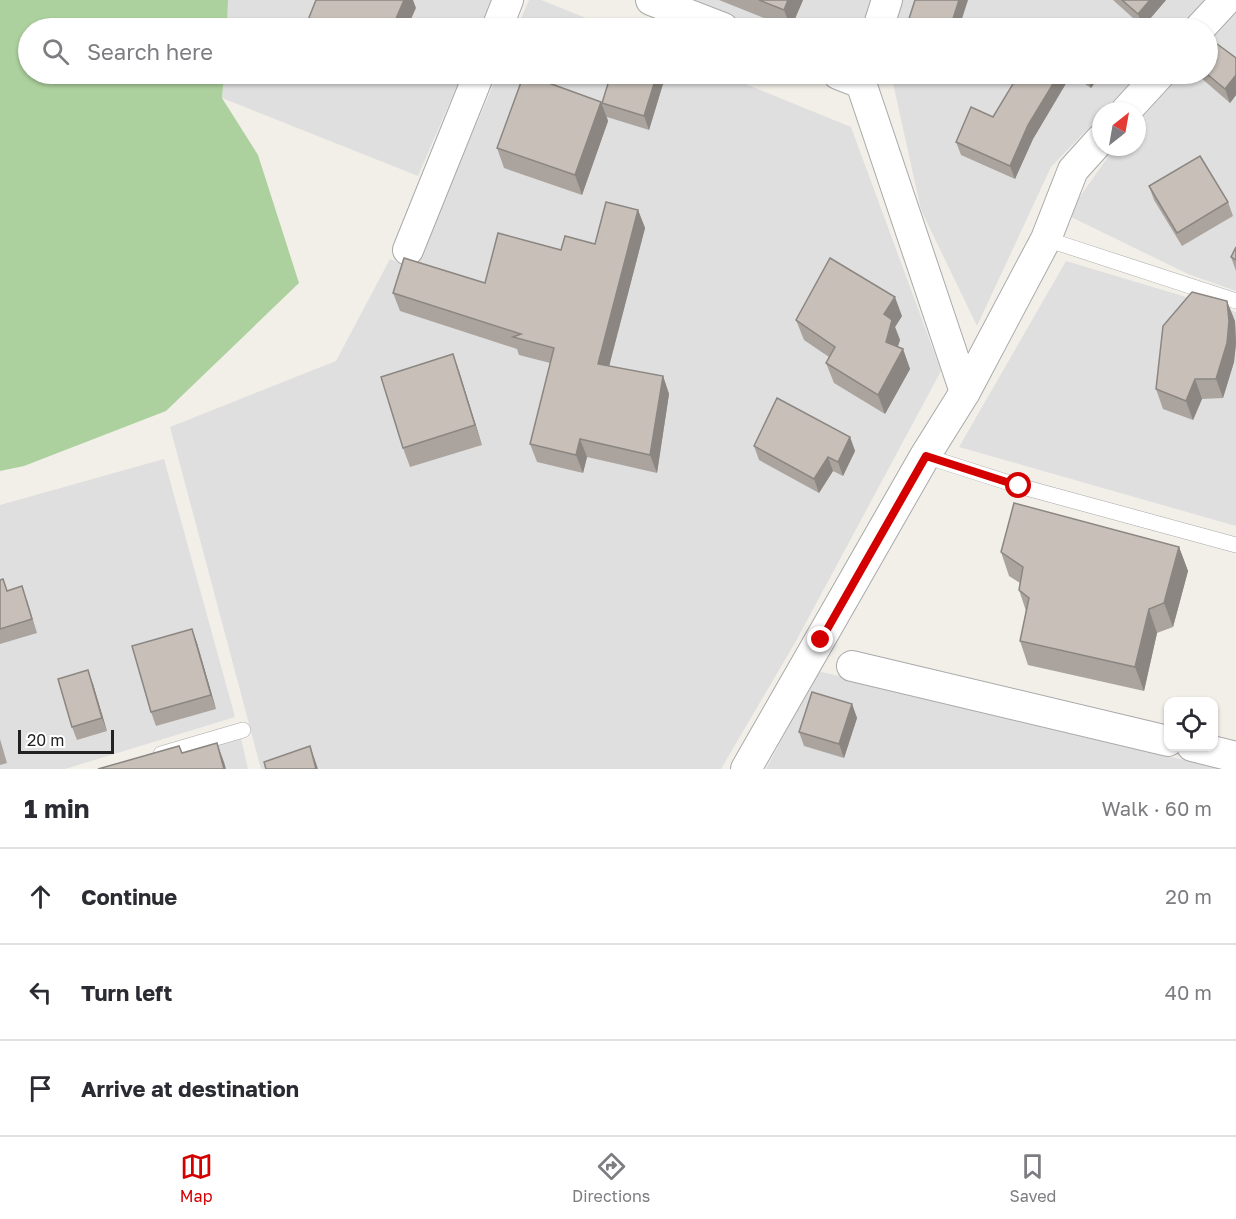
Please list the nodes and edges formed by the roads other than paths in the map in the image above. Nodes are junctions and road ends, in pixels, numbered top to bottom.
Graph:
1 (508, 0) edge
2 (651, 0) edge
3 (888, 0) edge
4 (1226, 0) edge
5 (501, 18) edge
6 (697, 18) edge
7 (882, 18) edge
8 (1209, 18) edge
9 (475, 84) edge
10 (856, 84) edge
11 (1151, 84) edge
12 (1134, 102) edge
13 (1092, 149) edge
14 (1046, 239) junction
15 (408, 250) dead end
16 (1236, 301) edge
17 (965, 392) junction
18 (926, 456) junction
19 (1236, 545) edge
20 (852, 666) dead end
21 (243, 730) dead end
22 (1164, 740) edge
23 (1210, 751) edge
24 (1236, 757) edge
25 (142, 759) edge
26 (746, 769) edge

1 - 5 street
2 - 6 street
3 - 7 street
4 - 8 street
9 - 15 street
10 - 17 street
11 - 12 street
13 - 14 street
14 - 16 lane
14 - 17 street
17 - 18 street
18 - 19 lane
18 - 26 street
20 - 22 street
21 - 25 lane
23 - 24 street

